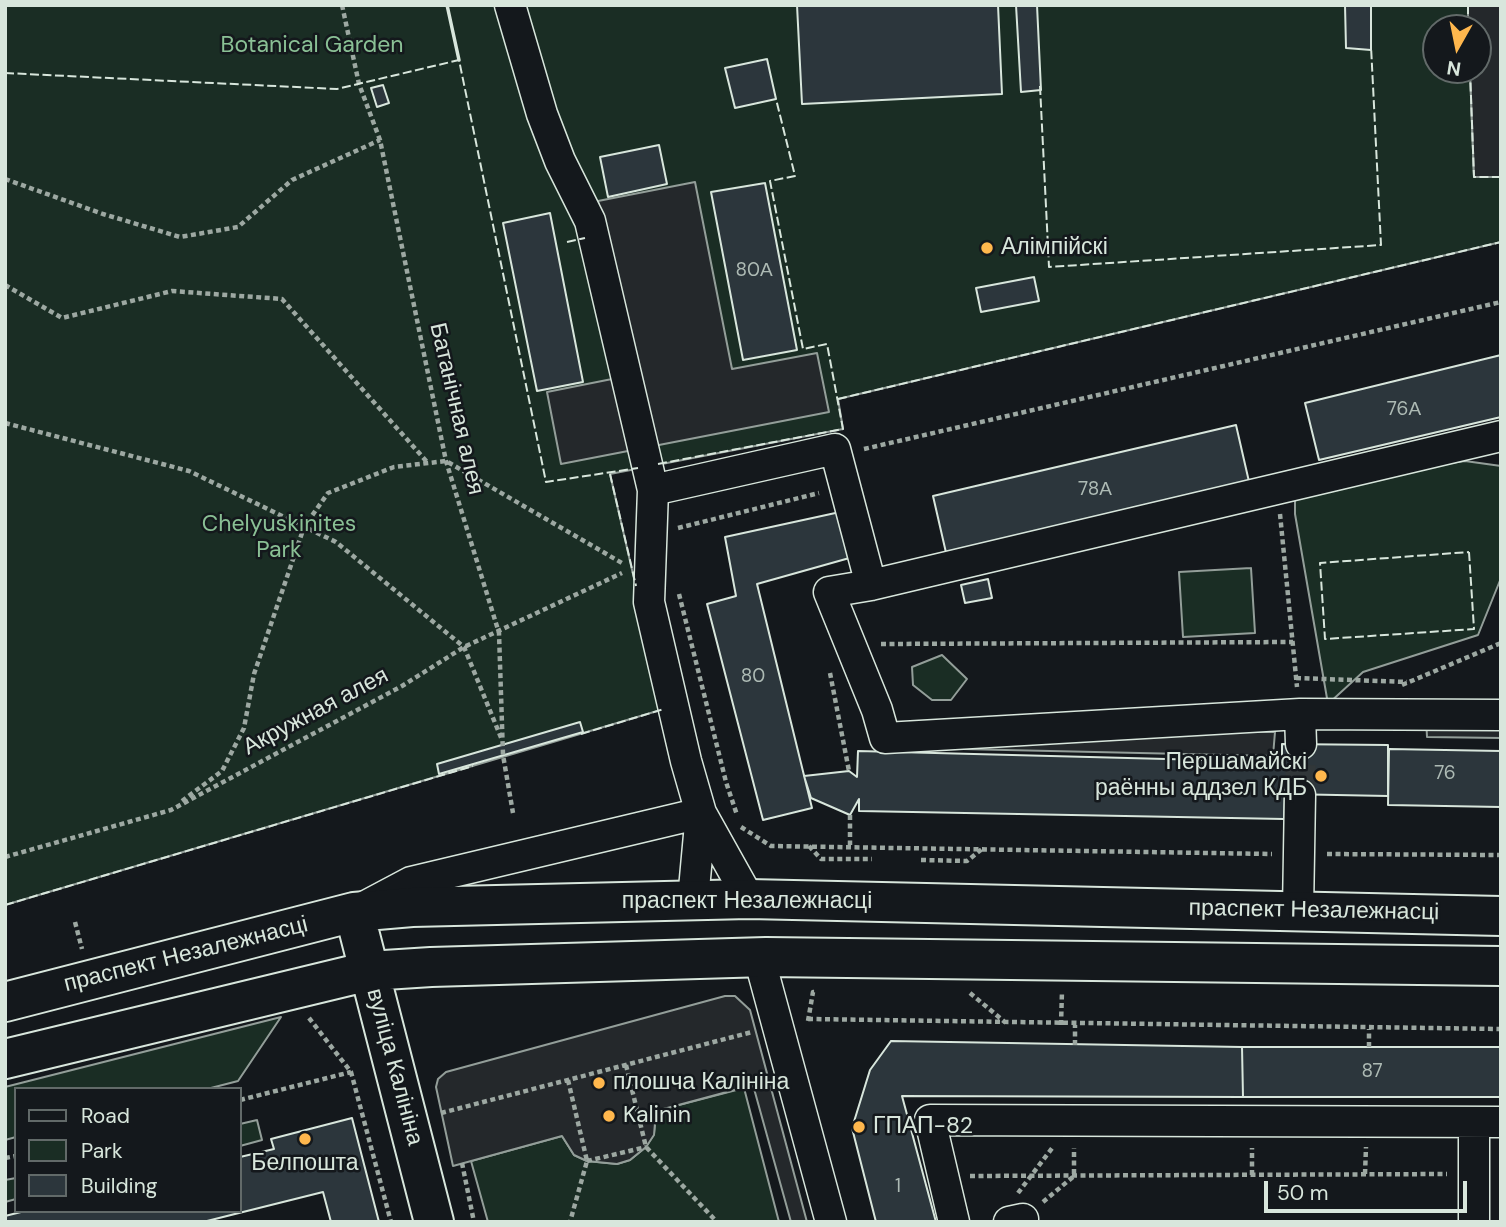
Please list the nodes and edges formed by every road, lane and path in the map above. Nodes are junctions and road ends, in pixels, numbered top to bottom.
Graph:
1 (342, 5) edge
2 (510, 5) edge
3 (380, 140) junction
4 (5, 179) edge
5 (5, 285) edge
6 (1501, 302) edge
7 (5, 424) edge
8 (1501, 436) edge
9 (837, 456) junction
10 (446, 461) junction
11 (429, 463) junction
12 (1278, 489) junction
13 (653, 490) junction
14 (824, 492) dead end
15 (304, 527) junction
16 (677, 528) dead end
17 (677, 585) dead end
18 (871, 585) junction
19 (499, 633) junction
20 (1293, 642) junction
21 (1501, 643) edge
22 (850, 645) junction
23 (464, 648) junction
24 (1296, 678) junction
25 (1408, 682) junction
26 (1396, 688) dead end
27 (1300, 714) junction
28 (1501, 715) edge
29 (504, 744) junction
30 (1301, 744) tunnel mouth
31 (1300, 794) tunnel mouth
32 (171, 810) junction
33 (513, 813) dead end
34 (701, 813) junction
35 (850, 815) dead end
36 (850, 845) junction
37 (809, 846) junction
38 (983, 848) junction
39 (1300, 854) junction
40 (1501, 855) edge
41 (5, 857) edge
42 (872, 859) dead end
43 (921, 860) dead end
44 (749, 899) junction
45 (693, 900) junction
46 (1298, 910) junction
47 (354, 912) junction
48 (1501, 916) edge
49 (75, 922) dead end
50 (81, 946) dead end
51 (766, 957) junction
52 (1501, 966) edge
53 (369, 971) junction
54 (813, 992) dead end
55 (968, 992) dead end
56 (1062, 994) dead end
57 (5, 1002) edge
58 (307, 1016) dead end
59 (1007, 1024) junction
60 (1061, 1025) junction
61 (1075, 1025) junction
62 (1369, 1029) junction
63 (1501, 1030) edge
64 (755, 1031) dead end
65 (1075, 1045) dead end
66 (1369, 1047) dead end
67 (5, 1059) edge
68 (626, 1065) junction
69 (351, 1072) junction
70 (568, 1080) junction
71 (242, 1099) edge
72 (441, 1113) dead end
73 (1074, 1121) junction
74 (1487, 1122) edge
75 (646, 1147) junction
76 (587, 1161) junction
77 (461, 1163) dead end
78 (1474, 1174) junction
79 (944, 1176) junction
80 (1032, 1176) junction
81 (1074, 1176) junction
82 (1014, 1214) edge
83 (391, 1222) edge
84 (434, 1222) edge
85 (474, 1222) edge
86 (570, 1222) edge
87 (717, 1222) edge
88 (831, 1222) edge
89 (954, 1222) edge
90 (1474, 1222) edge

1 - 3 path, Батанічная алея
2 - 13 street
3 - 4 path
3 - 10 path, Батанічная алея
5 - 11 path
6 - 9 path
7 - 15 path
8 - 12 street
9 - 13 street
9 - 18 street
10 - 11 path
10 - 19 path, Батанічная алея
10 - 19 path, Акружная алея
11 - 15 path
12 - 18 street
12 - 20 path
13 - 34 street
14 - 16 path
15 - 23 path
15 - 32 path
17 - 37 path
18 - 22 street
19 - 23 path, Акружная алея
19 - 29 path, Батанічная алея
20 - 22 path
20 - 24 path
21 - 25 path
22 - 27 street
23 - 29 path
23 - 32 path, Акружная алея
24 - 25 path
24 - 27 path
25 - 26 path
27 - 28 street
27 - 30 street
29 - 33 path
31 - 39 street
32 - 41 path, Акружная алея
34 - 44 street
34 - 45 street
34 - 47 street
35 - 36 path
36 - 37 path
36 - 38 path
37 - 42 path
38 - 39 path
38 - 43 path
39 - 40 path
39 - 46 street
44 - 45 main road, праспект Незалежнасці
44 - 46 main road, праспект Незалежнасці
45 - 47 main road, праспект Незалежнасці
46 - 48 main road, праспект Незалежнасці
47 - 53 main road, вуліца Калініна
47 - 57 main road, праспект Незалежнасці
49 - 50 path
51 - 52 main road
51 - 53 main road
51 - 88 street
53 - 67 main road
53 - 84 main road, вуліца Калініна
54 - 59 path
55 - 59 path
56 - 60 path
58 - 69 path
59 - 60 path
60 - 61 path
61 - 62 path
61 - 65 path
62 - 63 path
62 - 66 path
64 - 68 path
68 - 70 path
68 - 75 path
69 - 71 path
69 - 83 path
70 - 72 path
70 - 76 path
73 - 74 street
73 - 79 street
73 - 80 path
73 - 81 path
74 - 78 street
75 - 76 path
75 - 87 path
76 - 86 path
77 - 85 path
78 - 81 path
78 - 90 street
79 - 80 path
79 - 89 street
80 - 81 path
80 - 82 path
81 - 82 path

